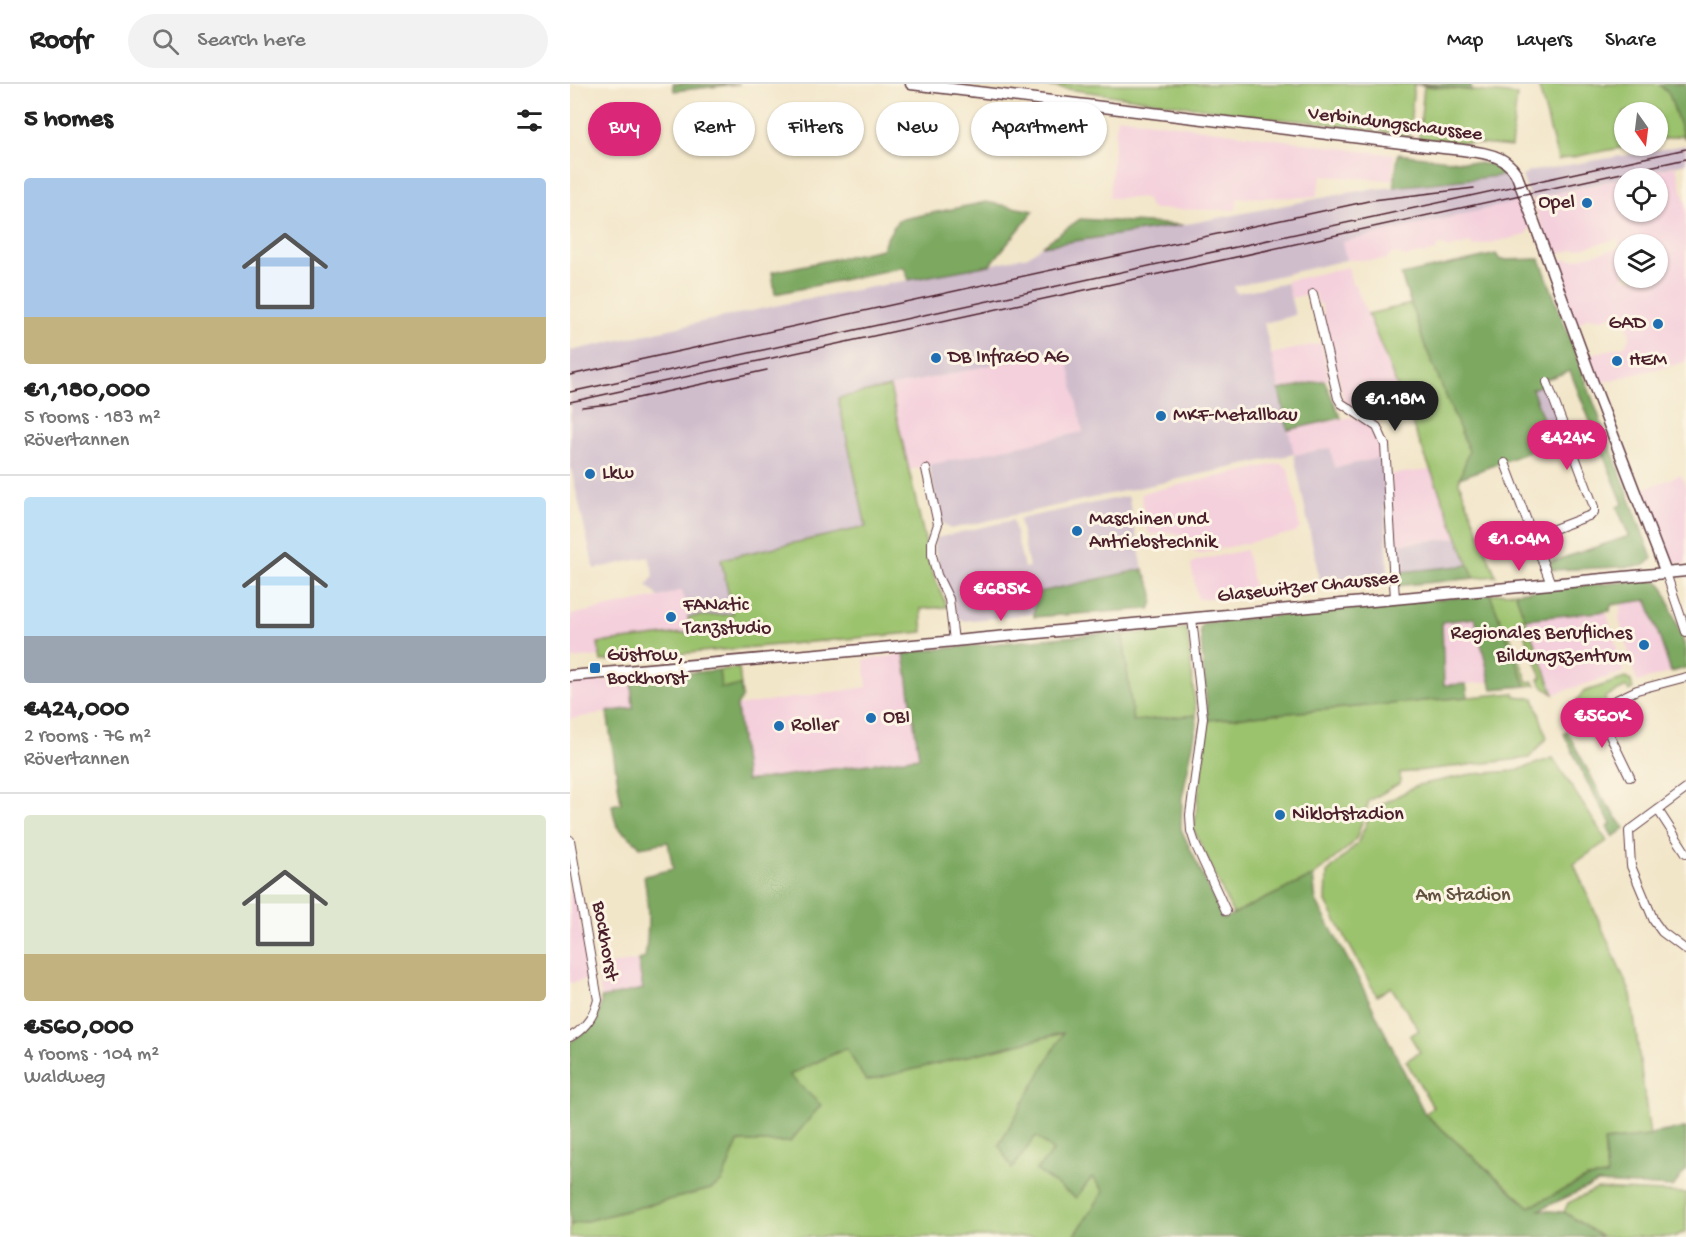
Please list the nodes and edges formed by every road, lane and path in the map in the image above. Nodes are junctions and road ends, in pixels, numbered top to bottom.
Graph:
1 (911, 84) edge
2 (917, 84) edge
3 (1313, 294) dead end
4 (1547, 382) dead end
5 (1505, 463) dead end
6 (926, 469) dead end
7 (1533, 537) junction
8 (1686, 571) edge
9 (1666, 573) junction
10 (1551, 584) junction
11 (1395, 598) junction
12 (1192, 618) junction
13 (1686, 632) edge
14 (954, 641) junction
15 (570, 676) edge
16 (1686, 677) edge
17 (1630, 777) dead end
18 (1686, 789) edge
19 (1658, 810) junction
20 (570, 840) edge
21 (1686, 853) edge
22 (1226, 911) dead end
23 (1686, 950) edge
24 (570, 1037) edge

1 - 2 main road, Verbindungschaussee
2 - 9 main road, Verbindungschaussee
3 - 11 street
4 - 7 street
5 - 7 street
6 - 14 street
7 - 10 street
8 - 9 main road, Glasewitzer Chaussee
9 - 10 main road, Glasewitzer Chaussee
9 - 13 street
10 - 11 main road, Glasewitzer Chaussee
11 - 12 main road, Glasewitzer Chaussee
12 - 14 main road, Glasewitzer Chaussee
12 - 22 street
14 - 15 main road, Glasewitzer Chaussee
16 - 17 street
18 - 19 street
19 - 21 street
19 - 23 street
20 - 24 street, Bockhorst

